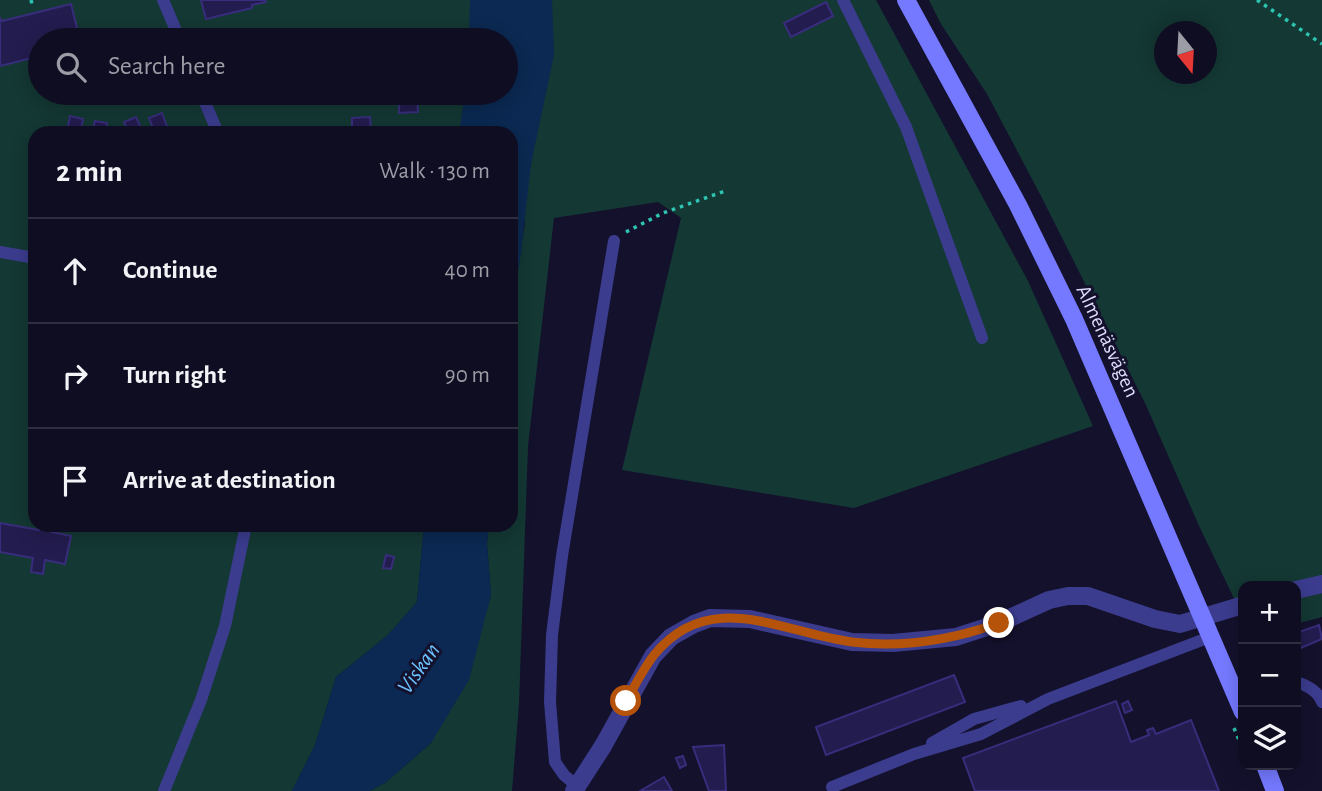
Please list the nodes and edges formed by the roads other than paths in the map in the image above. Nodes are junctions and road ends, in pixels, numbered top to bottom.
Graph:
1 (163, 0) edge
2 (843, 0) edge
3 (906, 0) edge
4 (175, 28) edge
5 (206, 105) edge
6 (215, 126) edge
7 (614, 241) road end
8 (0, 252) edge
9 (28, 257) edge
10 (982, 338) dead end
11 (245, 532) edge
12 (1322, 584) edge
13 (1301, 589) edge
14 (1238, 607) edge
15 (1202, 619) junction
16 (1210, 637) junction
17 (1301, 683) edge
18 (1238, 690) edge
19 (1322, 702) edge
20 (1267, 770) edge
21 (832, 787) dead end
22 (576, 789) edge
23 (164, 791) edge
24 (1275, 791) edge

1 - 4 lane
2 - 10 lane
3 - 15 street, Almenäsvägen
5 - 6 lane
7 - 22 lane
8 - 9 lane
11 - 23 lane
12 - 13 street
14 - 15 street
15 - 16 street, Almenäsvägen
15 - 22 street
16 - 18 street, Almenäsvägen
16 - 21 lane
17 - 19 lane
20 - 24 street

